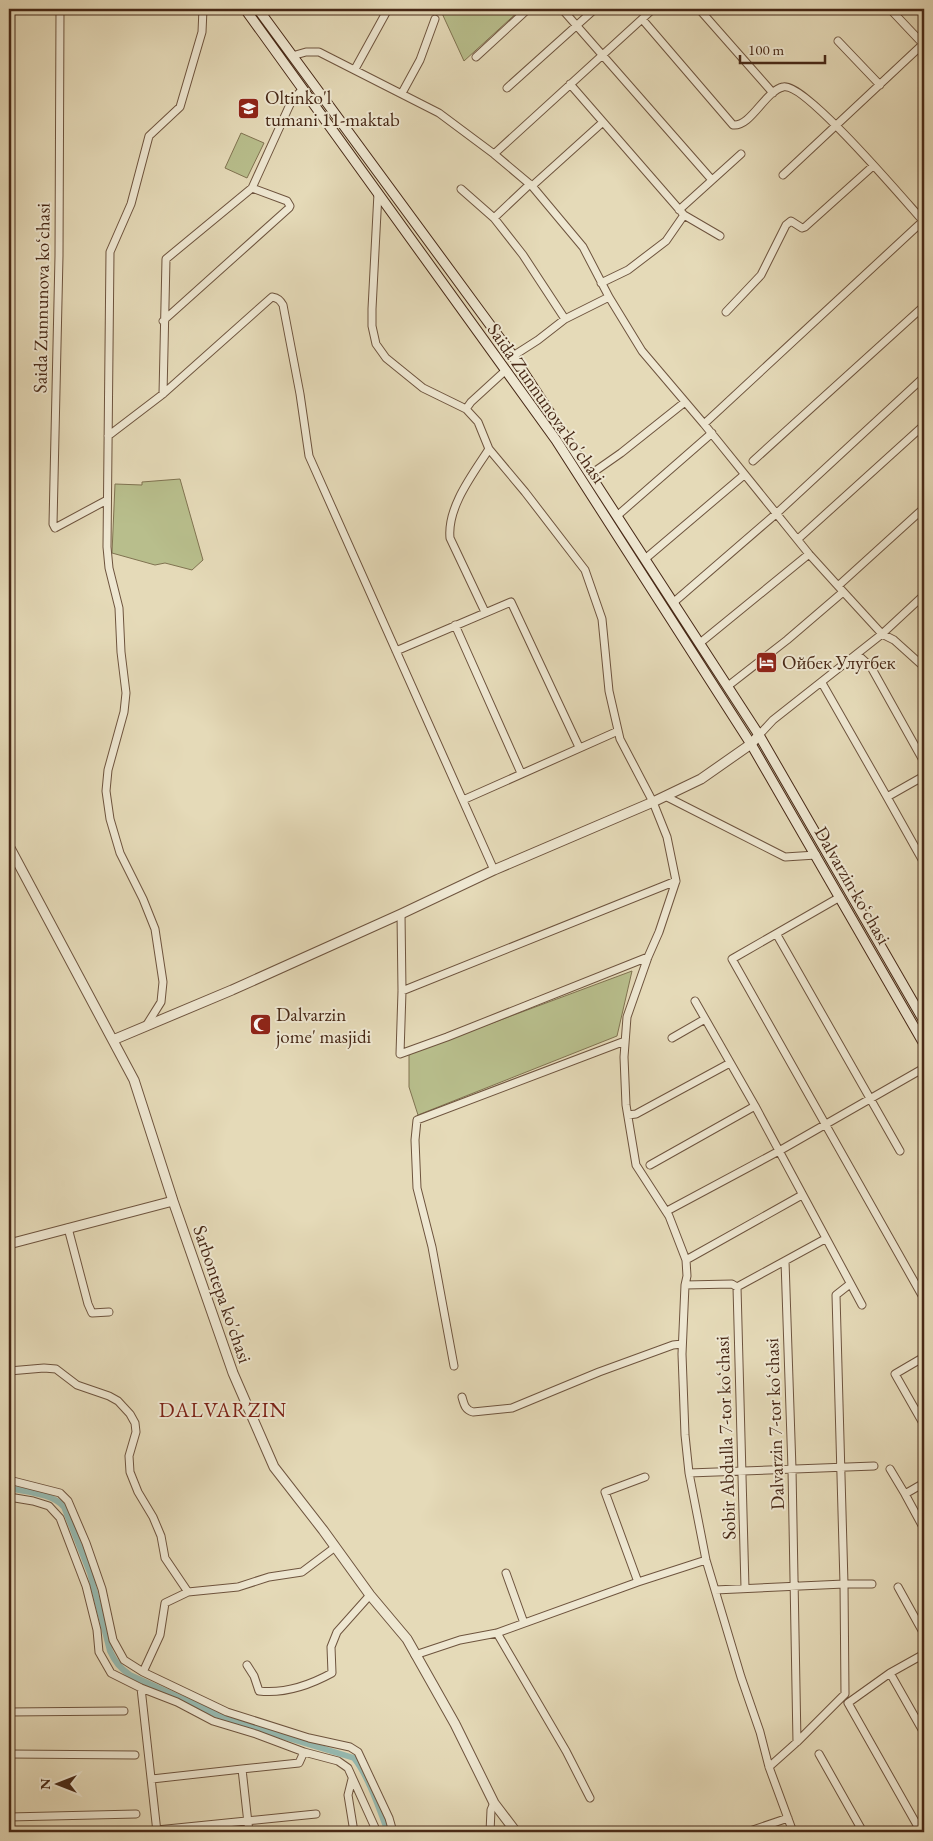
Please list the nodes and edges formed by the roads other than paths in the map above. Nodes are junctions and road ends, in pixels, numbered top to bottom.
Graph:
1 (60, 9) edge
2 (203, 9) edge
3 (245, 9) edge
4 (258, 9) edge
5 (388, 9) edge
6 (528, 9) edge
7 (562, 9) edge
8 (595, 9) edge
9 (653, 9) edge
10 (699, 9) edge
11 (890, 9) edge
12 (435, 19) dead end
13 (642, 19) junction
14 (577, 26) junction
15 (838, 41) dead end
16 (924, 44) edge
17 (292, 56) junction
18 (602, 56) junction
19 (476, 57) dead end
20 (355, 69) junction
21 (570, 84) junction
22 (880, 84) junction
23 (507, 88) dead end
24 (303, 89) junction
25 (402, 93) junction
26 (773, 93) junction
27 (602, 122) junction
28 (342, 124) junction
29 (836, 125) junction
30 (334, 130) junction
31 (494, 154) junction
32 (741, 154) dead end
33 (873, 166) junction
34 (783, 174) dead end
35 (712, 180) junction
36 (531, 185) junction
37 (252, 188) junction
38 (461, 189) dead end
39 (378, 193) junction
40 (682, 213) junction
41 (494, 218) junction
42 (924, 221) edge
43 (720, 236) dead end
44 (601, 283) junction
45 (609, 297) junction
46 (924, 306) edge
47 (726, 312) dead end
48 (565, 319) junction
49 (164, 321) junction
50 (513, 356) junction
51 (506, 370) junction
52 (924, 378) edge
53 (163, 394) junction
54 (685, 402) junction
55 (466, 410) junction
56 (704, 424) junction
57 (924, 425) edge
58 (712, 433) junction
59 (108, 436) junction
60 (489, 449) junction
61 (753, 461) dead end
62 (591, 474) junction
63 (744, 475) junction
64 (107, 500) junction
65 (924, 508) edge
66 (777, 513) junction
67 (618, 515) junction
68 (798, 539) junction
69 (810, 554) junction
70 (645, 559) junction
71 (840, 589) junction
72 (924, 595) edge
73 (674, 602) junction
74 (485, 612) junction
75 (455, 625) junction
76 (882, 634) junction
77 (700, 642) junction
78 (396, 650) junction
79 (857, 654) junction
80 (924, 667) edge
81 (822, 683) junction
82 (728, 686) junction
83 (618, 731) junction
84 (759, 735) junction
85 (751, 744) junction
86 (580, 747) junction
87 (924, 762) edge
88 (522, 773) junction
89 (924, 776) edge
90 (665, 796) junction
91 (887, 797) junction
92 (462, 800) junction
93 (653, 802) junction
94 (9, 846) edge
95 (816, 855) junction
96 (924, 863) edge
97 (494, 870) junction
98 (676, 881) junction
99 (840, 897) junction
100 (401, 914) junction
101 (777, 935) junction
102 (648, 957) junction
103 (402, 991) junction
104 (695, 1001) dead end
105 (705, 1019) junction
106 (924, 1021) edge
107 (145, 1027) junction
108 (672, 1038) dead end
109 (114, 1040) junction
110 (625, 1041) junction
111 (924, 1044) edge
112 (730, 1063) junction
113 (924, 1068) edge
114 (870, 1100) junction
115 (755, 1106) junction
116 (628, 1115) junction
117 (825, 1124) junction
118 (779, 1151) junction
119 (900, 1151) dead end
120 (650, 1164) dead end
121 (802, 1195) junction
122 (173, 1201) junction
123 (666, 1211) junction
124 (68, 1228) junction
125 (825, 1238) junction
126 (9, 1244) edge
127 (686, 1260) junction
128 (785, 1261) junction
129 (850, 1284) junction
130 (685, 1285) junction
131 (737, 1287) junction
132 (924, 1299) edge
133 (862, 1305) dead end
134 (108, 1312) dead end
135 (682, 1344) junction
136 (924, 1357) edge
137 (454, 1366) dead end
138 (9, 1371) edge
139 (462, 1397) dead end
140 (922, 1417) edge
141 (924, 1425) edge
142 (874, 1466) dead end
143 (841, 1467) junction
144 (792, 1469) junction
145 (890, 1469) dead end
146 (742, 1470) junction
147 (689, 1473) junction
148 (645, 1477) dead end
149 (9, 1480) edge
150 (924, 1483) edge
151 (904, 1494) junction
152 (9, 1498) edge
153 (924, 1529) edge
154 (334, 1548) junction
155 (706, 1560) junction
156 (506, 1573) dead end
157 (638, 1582) junction
158 (844, 1584) junction
159 (872, 1584) dead end
160 (794, 1586) junction
161 (898, 1587) dead end
162 (745, 1588) junction
163 (715, 1590) junction
164 (188, 1592) junction
165 (370, 1595) junction
166 (524, 1623) junction
167 (497, 1633) junction
168 (924, 1634) edge
169 (924, 1654) edge
170 (415, 1655) junction
171 (247, 1665) dead end
172 (143, 1672) junction
173 (890, 1673) junction
174 (141, 1688) junction
175 (124, 1711) dead end
176 (9, 1712) edge
177 (924, 1734) edge
178 (797, 1742) junction
179 (304, 1752) junction
180 (9, 1754) edge
181 (819, 1754) dead end
182 (135, 1755) dead end
183 (769, 1767) junction
184 (242, 1769) junction
185 (352, 1778) junction
186 (152, 1779) junction
187 (590, 1798) dead end
188 (494, 1803) junction
189 (136, 1814) dead end
190 (316, 1814) dead end
191 (9, 1817) edge
192 (788, 1818) junction
193 (248, 1820) junction
194 (157, 1831) edge
195 (249, 1832) edge
196 (354, 1832) edge
197 (377, 1832) edge
198 (393, 1832) edge
199 (490, 1832) edge
200 (516, 1832) edge
201 (747, 1832) edge
202 (793, 1832) edge
203 (863, 1832) edge
204 (921, 1832) edge

1 - 64 street, Saida Zunnunova koʻchasi
2 - 59 street
3 - 24 main road, Saida Zunnunova ko'chasi
4 - 17 main road, Saida Zunnunova ko'chasi
5 - 20 street
6 - 19 street
7 - 14 street
8 - 14 street
9 - 13 street
10 - 26 street
11 - 16 street
12 - 25 street
13 - 18 street
13 - 26 street
14 - 18 street
14 - 23 street
15 - 22 street
16 - 22 street
17 - 20 street
17 - 28 main road, Saida Zunnunova ko'chasi
18 - 21 street
18 - 35 street
20 - 25 street
21 - 27 street
21 - 31 street
22 - 29 street
24 - 30 main road, Saida Zunnunova ko'chasi
24 - 37 street
25 - 31 street
26 - 29 street
27 - 36 street
27 - 40 street
28 - 30 main road
28 - 50 main road, Saida Zunnunova ko'chasi
29 - 33 street
29 - 34 street
30 - 39 main road, Saida Zunnunova ko'chasi
31 - 36 street
32 - 35 street
33 - 42 street
33 - 47 street
35 - 40 street
36 - 41 street
36 - 44 street
37 - 49 street
37 - 49 street
38 - 41 street
39 - 51 main road, Saida Zunnunova ko'chasi
39 - 55 street
40 - 43 street
40 - 44 street
41 - 48 street
42 - 56 street
44 - 45 street
45 - 48 street
45 - 54 street
46 - 61 street
48 - 50 street
49 - 53 street
50 - 62 main road, Saida Zunnunova ko'chasi
51 - 55 street
51 - 85 main road, Saida Zunnunova ko'chasi
52 - 66 street
53 - 59 street
53 - 78 street
54 - 56 street
54 - 62 street
55 - 60 street
56 - 58 street
57 - 68 street
58 - 63 street
58 - 67 street
59 - 64 street
60 - 74 street
60 - 83 street
62 - 67 main road, Saida Zunnunova ko'chasi
63 - 66 street
63 - 70 street
64 - 107 street
65 - 71 street
66 - 68 street
66 - 73 street
67 - 70 main road, Saida Zunnunova ko'chasi
68 - 69 street
69 - 71 street
69 - 77 street
70 - 73 main road, Saida Zunnunova ko'chasi
71 - 76 street
71 - 82 street
72 - 76 street
73 - 77 main road, Saida Zunnunova ko'chasi
74 - 75 street
74 - 86 street
75 - 78 street
75 - 88 street
76 - 79 street
76 - 80 street
77 - 82 main road, Saida Zunnunova ko'chasi
78 - 92 street
79 - 81 street
79 - 87 street
81 - 84 street
81 - 91 street
82 - 84 main road, Saida Zunnunova ko'chasi
83 - 86 street
83 - 93 street
84 - 85 main road
84 - 106 main road, Dalvarzin koʻchasi
85 - 90 main road
85 - 95 main road, Dalvarzin koʻchasi
86 - 88 street
88 - 92 street
89 - 91 street
90 - 93 main road
90 - 95 street
91 - 96 street
92 - 97 street
93 - 97 main road
93 - 98 street
94 - 109 main road, Sarbontepa ko'chasi
95 - 99 main road, Dalvarzin koʻchasi
97 - 100 main road
98 - 102 street
98 - 103 street
99 - 101 street
99 - 111 main road, Dalvarzin koʻchasi
100 - 103 street
100 - 107 main road
101 - 114 street
101 - 117 street
102 - 103 street
102 - 110 street
104 - 105 street
105 - 108 street
105 - 112 street
107 - 109 main road
109 - 122 main road, Sarbontepa ko'chasi
110 - 116 street
110 - 137 street
112 - 115 street
112 - 116 street
113 - 114 street
114 - 117 street
114 - 119 street
115 - 118 street
115 - 120 street
116 - 123 street
117 - 118 street
117 - 132 street
118 - 121 street
118 - 123 street
121 - 125 street
121 - 127 street
122 - 124 main road
122 - 154 main road, Sarbontepa ko'chasi
123 - 127 street
124 - 126 main road
124 - 134 street
125 - 128 street
125 - 129 street
127 - 130 street
128 - 131 street
128 - 144 street, Dalvarzin 7-tor koʻchasi
129 - 133 street
129 - 143 street
130 - 131 street
130 - 135 street
131 - 146 street, Sobir Abdulla 7-tor koʻchasi
135 - 139 street
135 - 147 street
136 - 140 street
138 - 164 street
140 - 141 street
142 - 143 street
143 - 144 street
143 - 158 street
144 - 146 street
144 - 160 street, Dalvarzin 7-tor koʻchasi
145 - 151 street
146 - 147 street
146 - 162 street, Sobir Abdulla 7-tor koʻchasi
147 - 155 street
148 - 157 street
149 - 172 street
150 - 151 street
151 - 153 street
152 - 174 street
154 - 164 street
154 - 165 main road, Sarbontepa ko'chasi
155 - 157 street
155 - 163 street
156 - 166 street
157 - 166 street
158 - 159 street
158 - 160 street
158 - 178 street
160 - 162 street
160 - 178 street, Dalvarzin 7-tor koʻchasi
161 - 168 street
162 - 163 street
163 - 183 street
164 - 172 street
165 - 170 main road, Sarbontepa ko'chasi
165 - 171 street
166 - 167 street
167 - 170 street
167 - 187 street
169 - 173 street
170 - 188 main road, Sarbontepa ko'chasi
172 - 198 street
173 - 177 street
173 - 204 street
174 - 179 street
174 - 186 street
175 - 176 street
178 - 183 street
179 - 184 street
179 - 185 street
180 - 182 street
181 - 203 street
183 - 192 street
184 - 186 street
184 - 193 street
185 - 196 street
185 - 197 street
186 - 194 street
188 - 199 street
188 - 200 main road, Sarbontepa ko'chasi
189 - 191 street
190 - 193 street
192 - 201 street
192 - 202 street
193 - 194 street
193 - 195 street

